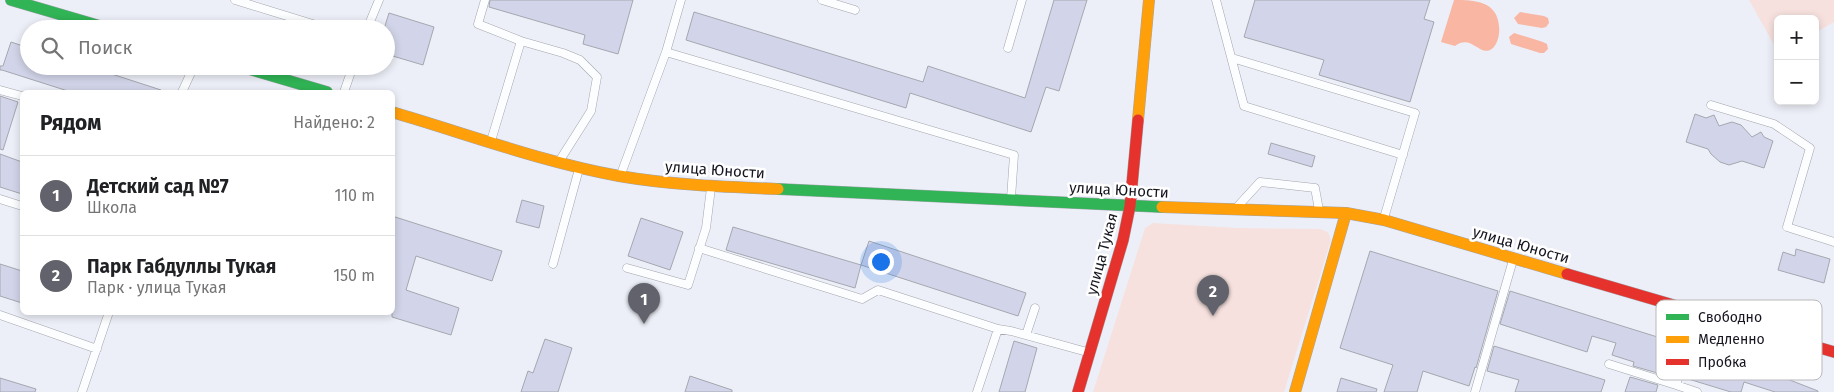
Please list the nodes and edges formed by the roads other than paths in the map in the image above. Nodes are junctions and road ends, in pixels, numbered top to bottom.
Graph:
1 (11, 0) edge
2 (235, 0) edge
3 (378, 0) edge
4 (485, 0) edge
5 (681, 0) edge
6 (822, 0) edge
7 (1022, 0) edge
8 (1149, 0) edge
9 (1216, 0) edge
10 (855, 10) dead end
11 (79, 20) edge
12 (300, 20) edge
13 (370, 20) edge
14 (522, 41) junction
15 (1008, 48) dead end
16 (666, 52) junction
17 (1232, 58) junction
18 (190, 75) edge
19 (270, 75) edge
20 (350, 75) edge
21 (0, 90) edge
22 (183, 90) edge
23 (321, 90) edge
24 (345, 90) edge
25 (20, 95) edge
26 (1711, 105) dead end
27 (395, 113) edge
28 (490, 143) junction
29 (1402, 155) junction
30 (559, 161) junction
31 (580, 167) junction
32 (620, 176) junction
33 (711, 186) junction
34 (0, 199) edge
35 (1010, 200) junction
36 (20, 205) edge
37 (1130, 206) junction
38 (1235, 209) junction
39 (1320, 212) junction
40 (1346, 213) junction
41 (1384, 220) junction
42 (1834, 242) edge
43 (699, 248) junction
44 (1514, 258) junction
45 (553, 264) dead end
46 (627, 268) dead end
47 (1656, 300) edge
48 (1035, 308) dead end
49 (0, 315) edge
50 (108, 315) edge
51 (998, 329) junction
52 (1026, 335) junction
53 (97, 349) junction
54 (1089, 352) junction
55 (1609, 364) dead end
56 (1656, 378) edge
57 (1663, 380) edge
58 (1677, 380) edge
59 (1676, 384) junction
60 (82, 392) edge
61 (977, 392) edge
62 (1078, 392) edge
63 (1295, 392) edge
64 (1475, 392) edge
65 (1697, 392) edge

1 - 11 street
2 - 12 lane
3 - 13 lane
4 - 14 lane
5 - 16 lane
6 - 10 lane
7 - 15 lane
8 - 37 street, улица Тукая
9 - 17 lane
14 - 28 lane
14 - 30 lane
16 - 32 lane
16 - 35 lane
17 - 29 lane
17 - 29 lane
18 - 22 lane
19 - 23 street
20 - 24 lane
21 - 25 lane
26 - 42 lane
27 - 28 street, улица Юности
28 - 30 street, улица Юности
29 - 41 lane
30 - 31 street, улица Юности
31 - 32 street, улица Юности
31 - 45 lane
32 - 33 street, улица Юности
33 - 35 street, улица Юности
33 - 43 lane
34 - 36 lane
35 - 37 street, улица Юности
37 - 38 street, улица Юности
37 - 54 street, улица Тукая
38 - 39 street, улица Юности
38 - 39 lane
39 - 40 street, улица Юности
40 - 41 street, улица Юности
40 - 63 street
41 - 44 street, улица Юности
43 - 46 lane
43 - 51 lane
44 - 47 street, улица Юности
44 - 64 lane
48 - 52 lane
49 - 53 lane
50 - 53 lane
51 - 52 lane
51 - 61 lane
52 - 54 lane
53 - 60 lane
54 - 62 street, улица Тукая
55 - 56 lane
57 - 59 lane
58 - 59 lane
59 - 65 lane

